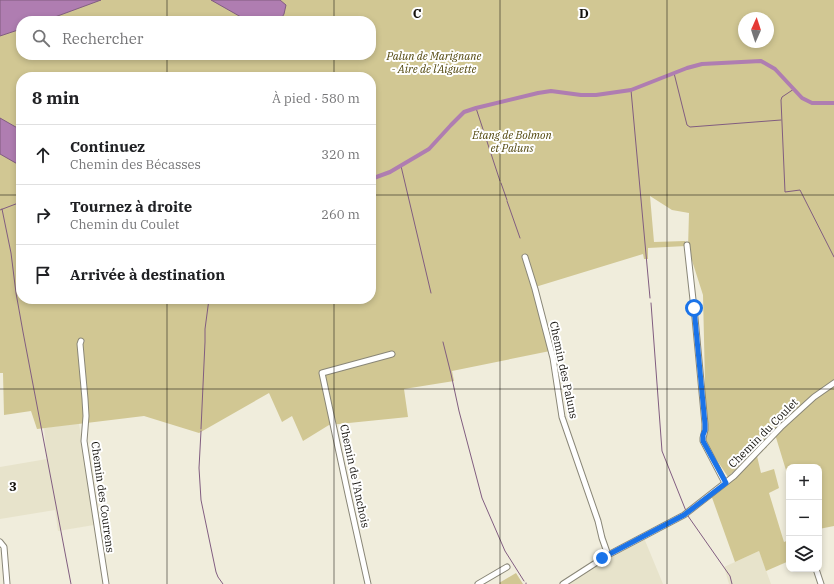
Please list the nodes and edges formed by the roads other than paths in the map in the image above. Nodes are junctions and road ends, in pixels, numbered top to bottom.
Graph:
1 (687, 245) dead end
2 (525, 257) dead end
3 (81, 341) dead end
4 (392, 354) dead end
5 (834, 383) edge
6 (726, 483) junction
7 (0, 542) edge
8 (608, 555) junction
9 (507, 567) dead end
10 (817, 572) edge
11 (7, 584) edge
12 (106, 584) edge
13 (368, 584) edge
14 (478, 584) edge
15 (564, 584) edge
16 (821, 584) edge

1 - 6 street
2 - 8 street, Chemin des Paluns
3 - 12 street, Chemin des Courrens
4 - 13 street, Chemin de l'Anchois
5 - 6 street, Chemin du Coulet
6 - 8 street, Chemin du Coulet
7 - 11 street
8 - 15 street, Chemin du Coulet
9 - 14 street
10 - 16 street

